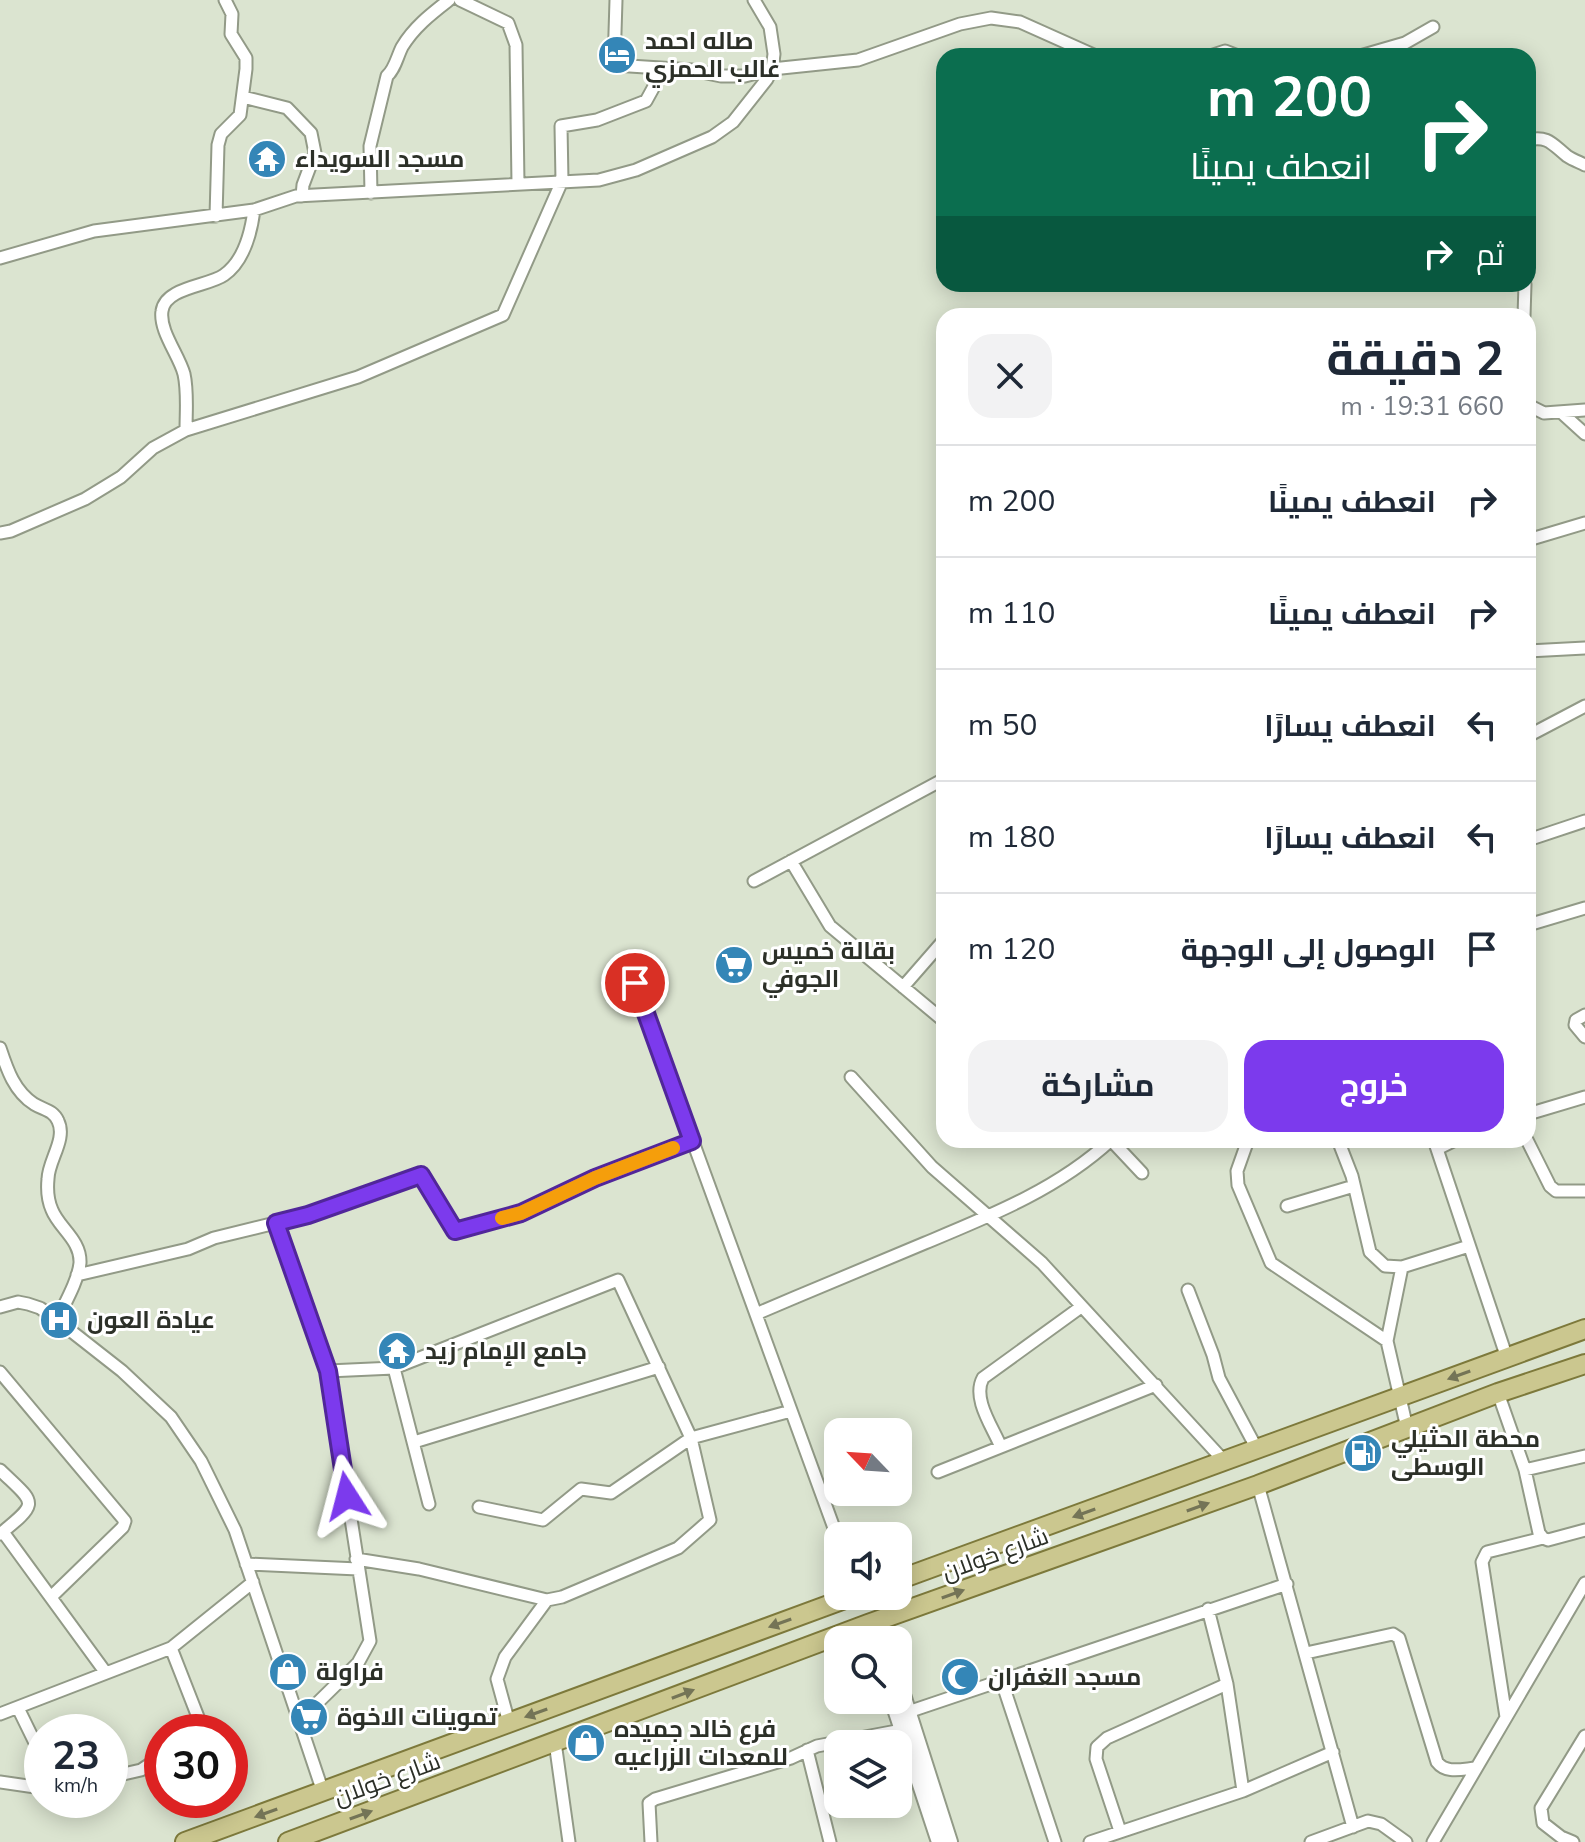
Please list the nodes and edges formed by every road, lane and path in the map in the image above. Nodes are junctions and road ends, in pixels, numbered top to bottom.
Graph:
1 (225, 0) edge
2 (449, 0) edge
3 (460, 0) edge
4 (616, 0) edge
5 (754, 0) edge
6 (1433, 27) dead end
7 (1078, 48) edge
8 (1388, 48) edge
9 (658, 68) junction
10 (772, 69) junction
11 (243, 97) junction
12 (1536, 138) edge
13 (1585, 165) edge
14 (562, 181) junction
15 (518, 184) junction
16 (371, 193) junction
17 (302, 196) junction
18 (254, 210) junction
19 (216, 216) junction
20 (0, 258) edge
21 (1536, 409) edge
22 (1585, 410) edge
23 (1563, 414) junction
24 (186, 430) junction
25 (1585, 434) edge
26 (1585, 523) edge
27 (0, 533) edge
28 (1536, 538) edge
29 (1585, 648) edge
30 (1536, 651) edge
31 (1585, 706) edge
32 (1536, 732) edge
33 (936, 783) edge
34 (1585, 821) edge
35 (1536, 837) edge
36 (791, 861) junction
37 (754, 881) dead end
38 (1585, 908) edge
39 (1536, 923) edge
40 (936, 949) edge
41 (635, 983) dead end
42 (903, 987) junction
43 (936, 1014) edge
44 (1585, 1015) edge
45 (1585, 1037) edge
46 (0, 1048) edge
47 (851, 1077) dead end
48 (1585, 1097) edge
49 (1536, 1112) edge
50 (692, 1141) junction
51 (1102, 1148) edge
52 (1119, 1148) edge
53 (1245, 1148) edge
54 (1341, 1148) edge
55 (1437, 1148) edge
56 (1531, 1148) edge
57 (1142, 1173) dead end
58 (1354, 1186) junction
59 (1585, 1191) edge
60 (1287, 1206) dead end
61 (988, 1217) junction
62 (276, 1223) junction
63 (1469, 1246) junction
64 (1402, 1267) junction
65 (77, 1275) junction
66 (1188, 1290) dead end
67 (0, 1307) edge
68 (1081, 1307) junction
69 (756, 1314) junction
70 (57, 1320) junction
71 (1585, 1329) edge
72 (1387, 1341) junction
73 (1507, 1358) junction
74 (1585, 1364) edge
75 (659, 1367) junction
76 (394, 1368) junction
77 (328, 1371) junction
78 (0, 1372) edge
79 (1156, 1385) junction
80 (1498, 1393) junction
81 (1398, 1396) junction
82 (791, 1411) junction
83 (1407, 1428) junction
84 (691, 1438) junction
85 (414, 1442) junction
86 (1000, 1445) junction
87 (1258, 1451) junction
88 (1585, 1456) edge
89 (1225, 1462) junction
90 (0, 1470) edge
91 (1525, 1470) junction
92 (938, 1472) dead end
93 (1258, 1485) junction
94 (429, 1504) dead end
95 (479, 1507) dead end
96 (832, 1522) edge
97 (1585, 1530) edge
98 (1, 1533) edge
99 (1543, 1538) junction
100 (246, 1564) junction
101 (357, 1564) junction
102 (912, 1575) edge
103 (253, 1582) junction
104 (1287, 1584) junction
105 (1583, 1590) edge
106 (51, 1597) junction
107 (547, 1600) junction
108 (824, 1607) edge
109 (1208, 1609) junction
110 (878, 1626) edge
111 (824, 1646) edge
112 (171, 1648) junction
113 (1306, 1653) junction
114 (106, 1673) junction
115 (1002, 1682) junction
116 (1227, 1684) junction
117 (18, 1708) junction
118 (912, 1711) edge
119 (0, 1714) edge
120 (197, 1714) edge
121 (897, 1714) edge
122 (909, 1714) edge
123 (1506, 1717) junction
124 (24, 1720) edge
125 (298, 1722) junction
126 (509, 1723) junction
127 (902, 1730) edge
128 (1584, 1739) edge
129 (555, 1742) junction
130 (824, 1745) edge
131 (807, 1750) junction
132 (1333, 1752) junction
133 (912, 1760) edge
134 (1476, 1768) junction
135 (0, 1782) edge
136 (24, 1785) edge
137 (1243, 1791) junction
138 (323, 1792) junction
139 (1353, 1827) junction
140 (1120, 1831) junction
141 (185, 1842) edge
142 (288, 1842) edge
143 (569, 1842) edge
144 (651, 1842) edge
145 (830, 1842) edge
146 (939, 1842) edge
147 (950, 1842) edge
148 (1055, 1842) edge
149 (1090, 1842) edge
150 (1311, 1842) edge
151 (1406, 1842) edge
152 (1433, 1842) edge
153 (1573, 1842) edge

1 - 11 street
2 - 16 street
3 - 15 street
4 - 9 street
5 - 10 street
6 - 8 street
7 - 10 street
9 - 10 street
9 - 14 street
10 - 14 street
11 - 17 street
11 - 19 street
12 - 13 street
14 - 15 street
14 - 24 street
15 - 16 street
16 - 17 street
17 - 18 street
18 - 19 street
18 - 24 street
19 - 20 street
21 - 23 street
22 - 23 street
23 - 25 street
24 - 27 street
26 - 28 street
29 - 30 street
31 - 32 street
33 - 36 street
34 - 35 street
36 - 37 street
36 - 42 street
38 - 39 street
40 - 42 street
41 - 50 street
42 - 43 street
44 - 45 street
46 - 65 street
47 - 61 street
48 - 49 street
50 - 62 street
50 - 69 street
51 - 61 street
52 - 57 street
53 - 72 street
54 - 58 street
55 - 63 street
56 - 59 street
58 - 60 street
58 - 64 street
61 - 68 street
61 - 69 street
62 - 65 street
62 - 77 street
63 - 64 street
63 - 73 street
64 - 72 street
65 - 70 street
66 - 87 street
67 - 70 street
68 - 79 street
68 - 86 street
69 - 82 street
70 - 100 street
71 - 73 main road, شارع خولان
72 - 81 street
73 -> 81 main road, شارع خولان
74 - 80 main road, شارع خولان
75 - 76 street
75 - 84 street
75 - 85 street
76 - 77 street
76 - 85 street
77 - 101 street
78 - 106 street
79 - 86 street
79 - 89 street
80 - 83 main road, شارع خولان
80 - 91 street
81 - 83 street
81 - 87 main road, شارع خولان
82 - 84 street
82 - 96 street
83 - 93 main road, شارع خولان
84 - 95 street
84 - 107 street
85 - 94 street
86 - 92 street
87 - 89 main road, شارع خولان
88 - 91 street
89 -> 102 main road, شارع خولان
90 - 98 street
91 - 99 street
93 - 104 street
110 -> 93 main road, شارع خولان
97 - 99 street
98 - 106 street
99 - 123 street
100 - 101 street
100 - 103 street
101 - 107 street
101 - 125 street
103 - 112 street
103 - 125 street
104 - 109 street
104 - 113 street
105 - 123 street
106 - 114 street
107 - 126 street
108 -> 126 main road, شارع خولان
109 - 115 street
109 - 116 street
129 -> 111 main road, شارع خولان
112 - 114 street
112 - 120 street
113 - 132 street
113 - 134 street
114 - 117 street
115 - 118 street
115 - 148 street
116 - 137 street
116 - 140 street
117 - 119 street
117 - 124 street
121 - 127 street
122 - 147 street
123 - 134 street
125 - 138 street
126 - 138 main road, شارع خولان
128 - 153 street
142 -> 129 main road, شارع خولان
129 - 143 street
130 - 131 street
131 - 144 street
131 - 145 street
132 - 137 street
132 - 139 street
133 - 146 street
134 - 152 street
135 - 136 street
137 - 140 street
138 -> 141 main road, شارع خولان
139 - 150 street
139 - 151 street
140 - 149 street

